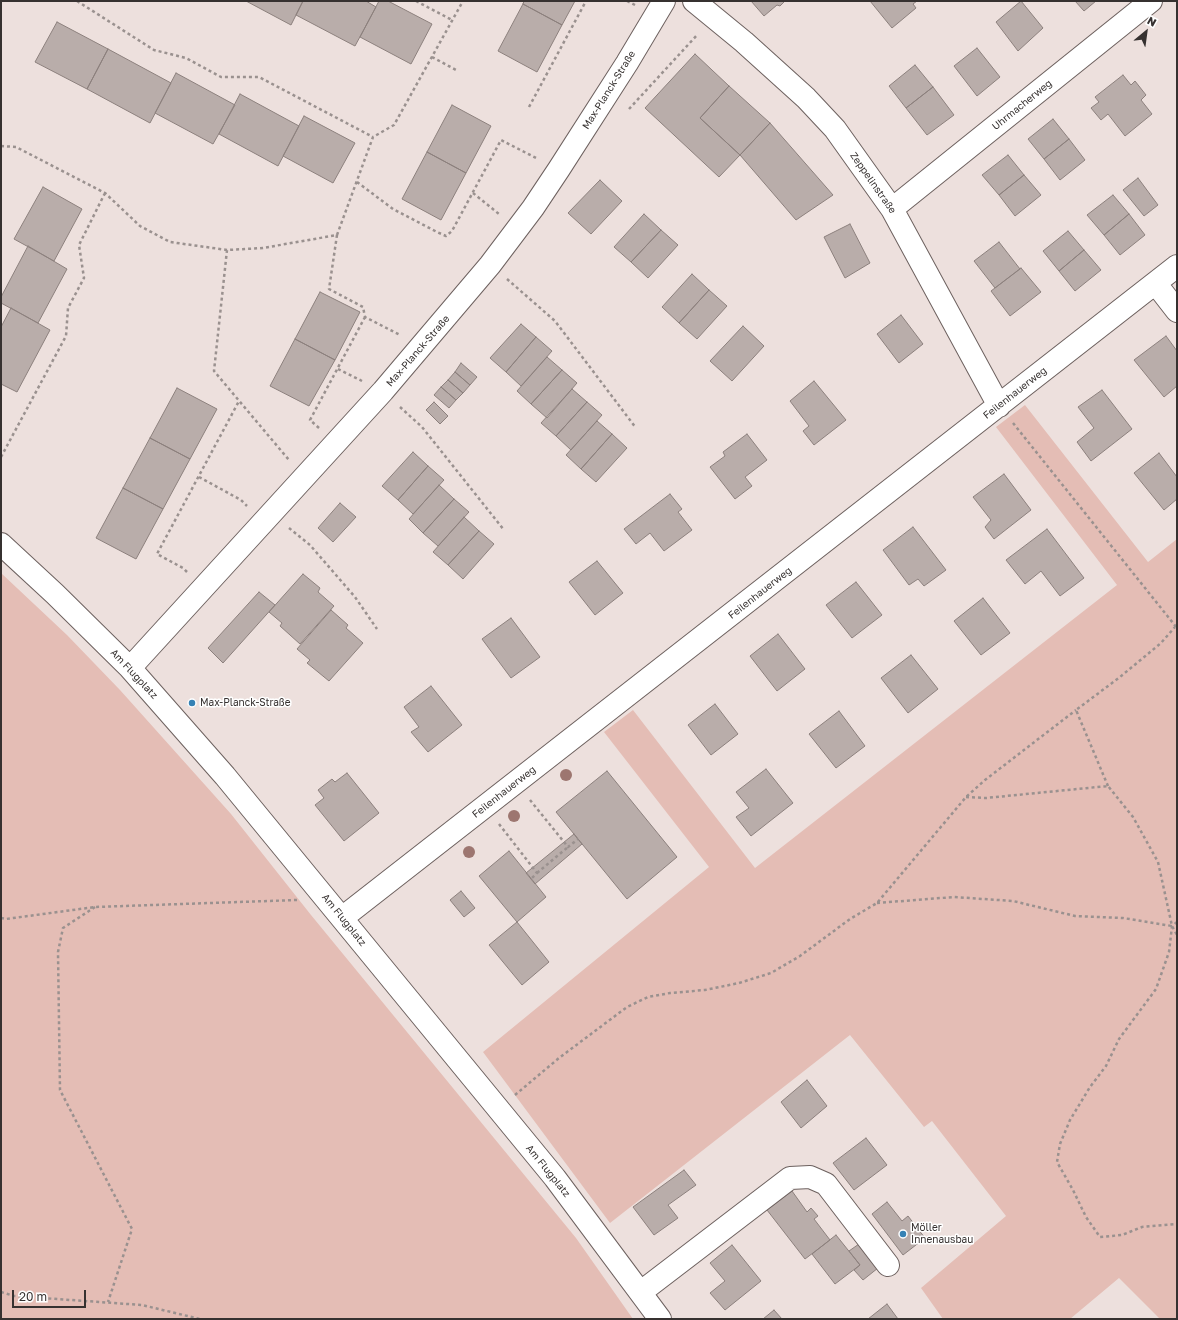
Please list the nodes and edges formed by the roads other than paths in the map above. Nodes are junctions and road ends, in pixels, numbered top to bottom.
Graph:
1 (664, 1) edge
2 (694, 1) edge
3 (1152, 1) edge
4 (892, 208) junction
5 (1177, 266) edge
6 (1156, 284) junction
7 (1177, 311) edge
8 (999, 406) junction
9 (1, 544) edge
10 (130, 668) junction
11 (342, 918) junction
12 (888, 1265) dead end
13 (641, 1292) junction
14 (660, 1319) edge

1 - 10 street, Max-Planck-Straße
2 - 4 street, Zeppelinstraße
3 - 4 street, Uhrmacherweg
4 - 8 street, Zeppelinstraße
5 - 6 street, Feilenhauerweg
6 - 7 street
6 - 8 street, Feilenhauerweg
8 - 11 street, Feilenhauerweg
9 - 10 street, Am Flugplatz
10 - 11 street, Am Flugplatz
11 - 13 street, Am Flugplatz
12 - 13 street
13 - 14 street, Am Flugplatz

